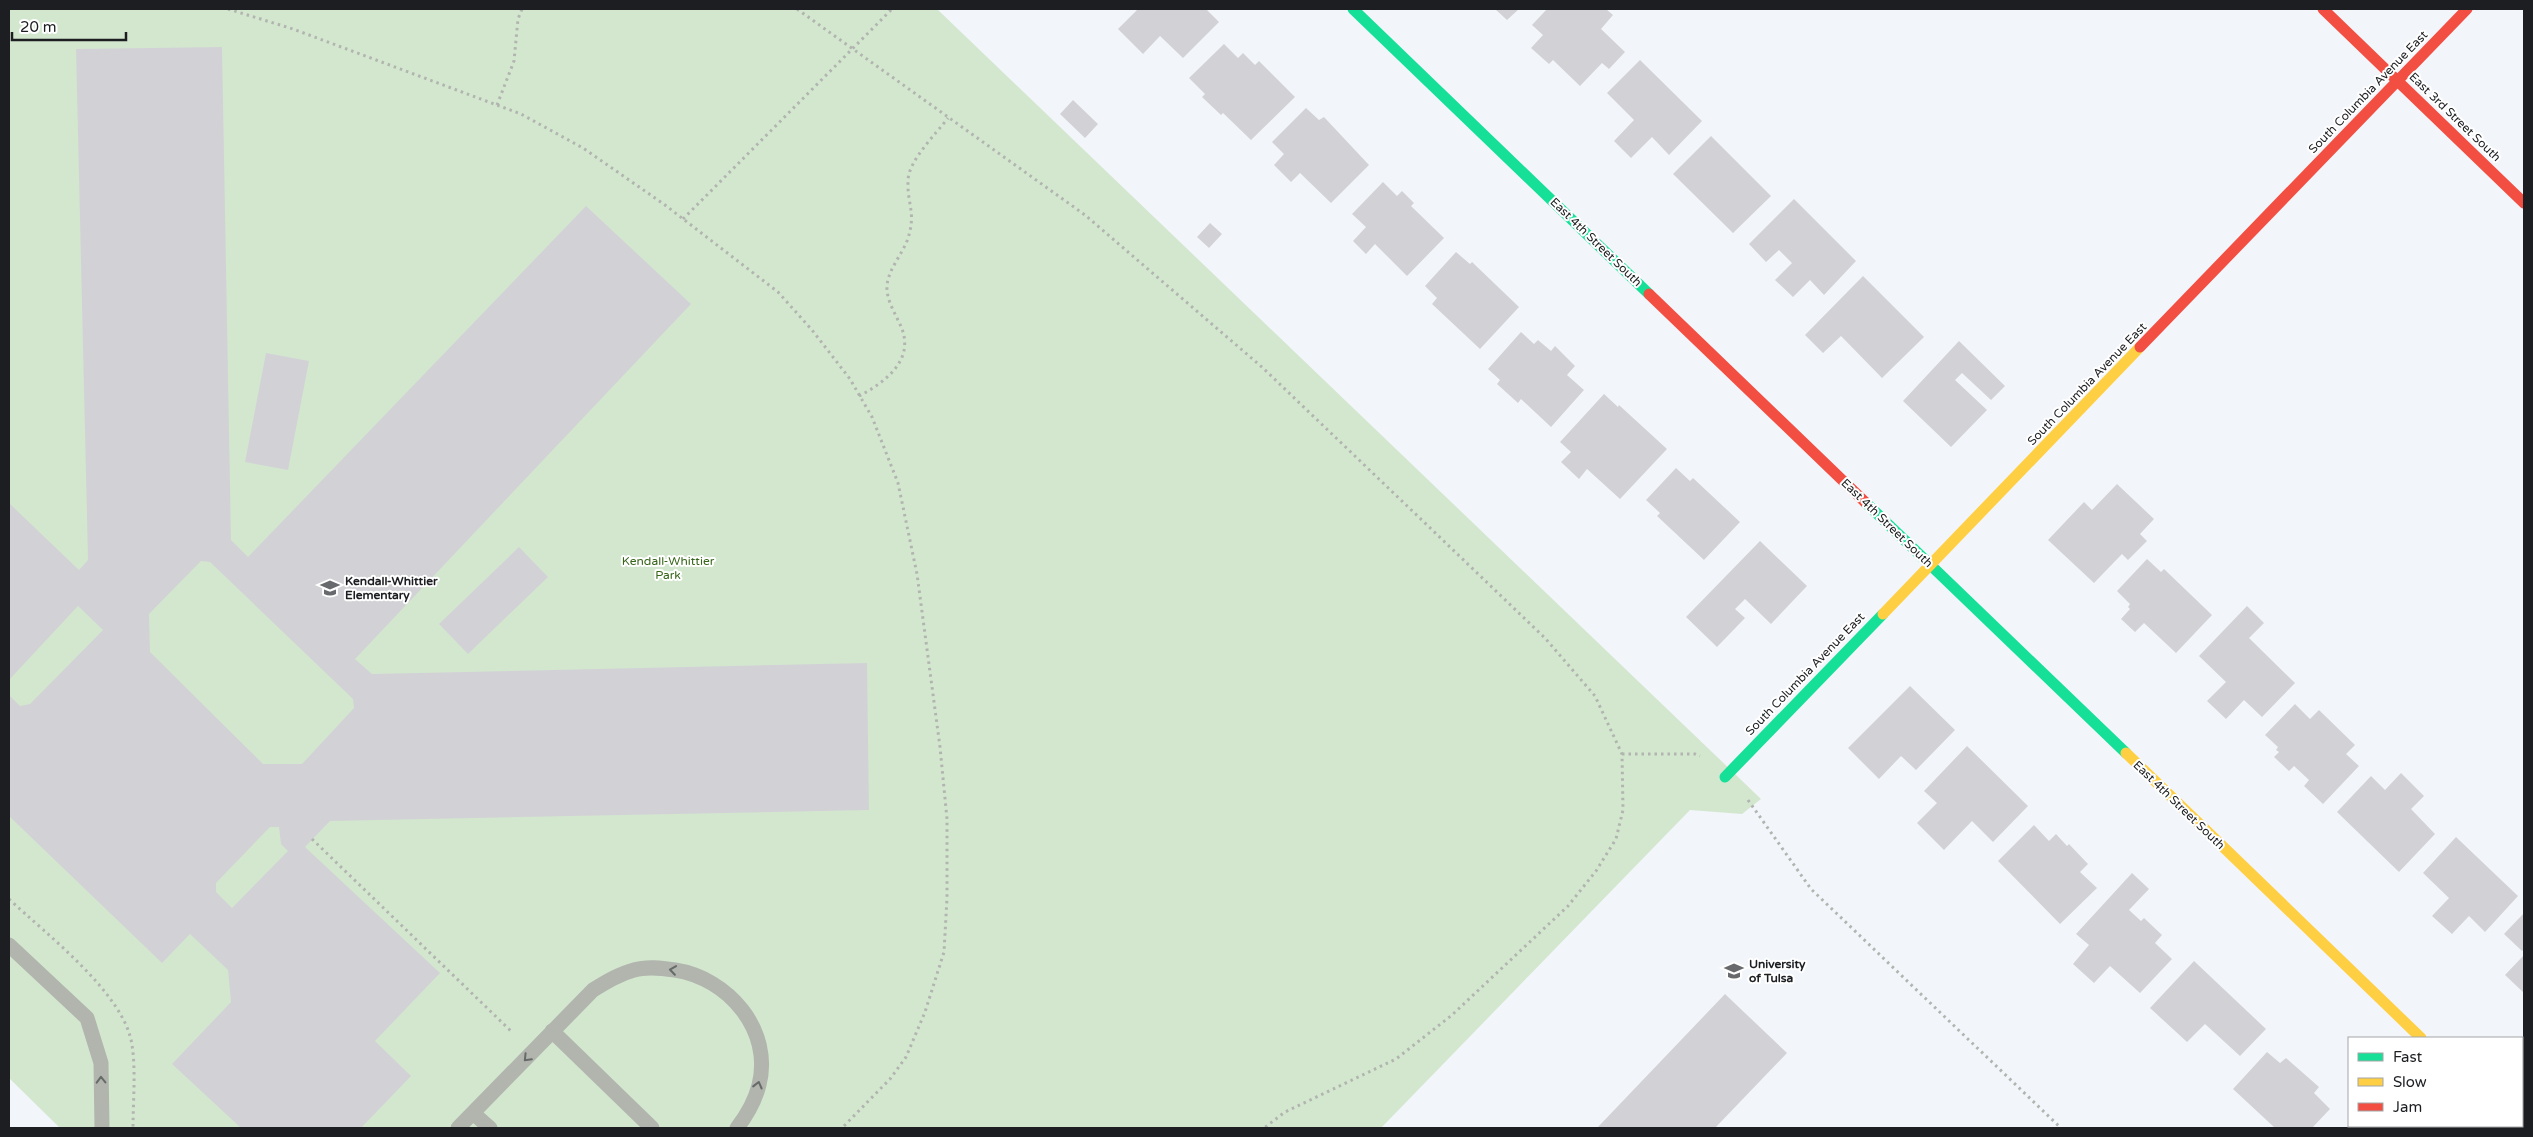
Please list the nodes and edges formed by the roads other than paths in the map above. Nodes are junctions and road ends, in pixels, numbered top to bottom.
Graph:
1 (1354, 9) edge
2 (2323, 9) edge
3 (2467, 9) edge
4 (2398, 80) junction
5 (2524, 204) edge
6 (1931, 565) junction
7 (1725, 776) road end
8 (9, 945) edge
9 (552, 1032) junction
10 (2420, 1037) edge
11 (474, 1113) junction
12 (102, 1128) edge
13 (458, 1128) edge
14 (490, 1128) edge
15 (652, 1128) edge
16 (736, 1128) edge

1 - 6 street, East 4th Street South
2 - 4 street, East 3rd Street South
3 - 4 street, South Columbia Avenue East
4 - 5 street, East 3rd Street South
4 - 6 street, South Columbia Avenue East
6 - 7 street, South Columbia Avenue East
6 - 10 street, East 4th Street South
12 -> 8 lane
9 -> 11 lane
9 - 15 lane
16 -> 9 lane
11 - 13 lane
11 - 14 lane

